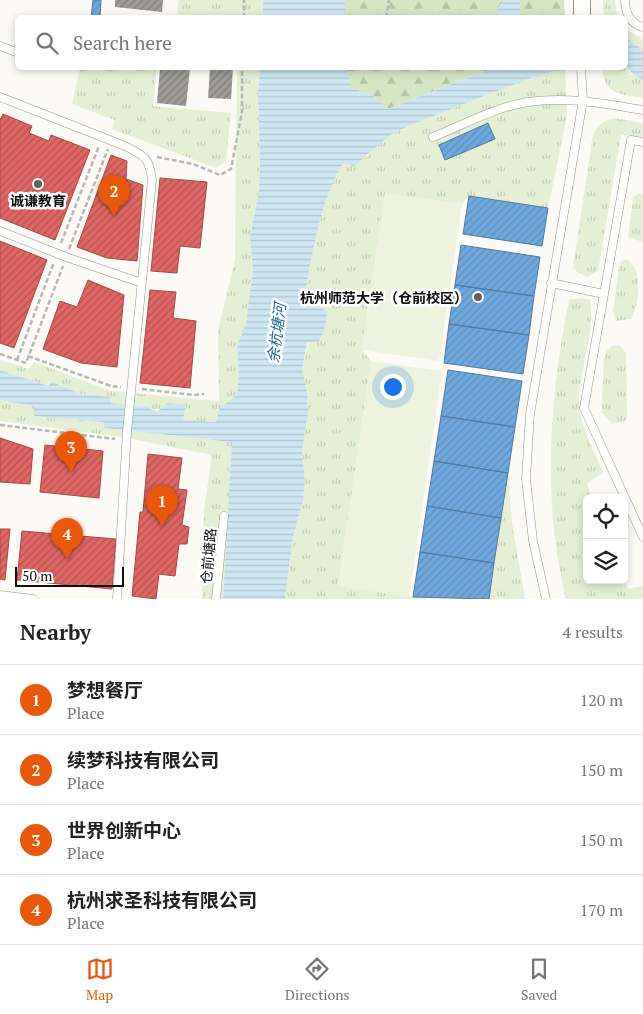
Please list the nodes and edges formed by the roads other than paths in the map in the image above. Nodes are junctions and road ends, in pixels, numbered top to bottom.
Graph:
1 (582, 0) edge
2 (625, 0) edge
3 (582, 15) edge
4 (628, 15) edge
5 (628, 16) edge
6 (643, 27) edge
7 (0, 46) edge
8 (15, 52) edge
9 (581, 70) edge
10 (0, 97) edge
11 (583, 100) junction
12 (643, 110) edge
13 (433, 137) dead end
14 (643, 142) edge
15 (0, 231) edge
16 (142, 283) junction
17 (551, 283) junction
18 (604, 294) junction
19 (224, 516) dead end
20 (643, 537) edge
21 (0, 595) edge
22 (33, 599) edge
23 (117, 599) edge
24 (216, 599) edge
25 (546, 599) edge

1 - 3 street
2 - 4 lane
5 - 6 lane
7 - 8 lane
9 - 11 lane
10 - 16 lane
11 - 12 lane
11 - 13 lane
11 - 17 lane
14 - 18 lane
15 - 16 lane
16 - 23 lane
17 - 18 lane
17 - 25 lane
18 - 20 lane
19 - 24 lane, 仓前塘路
21 - 22 lane

